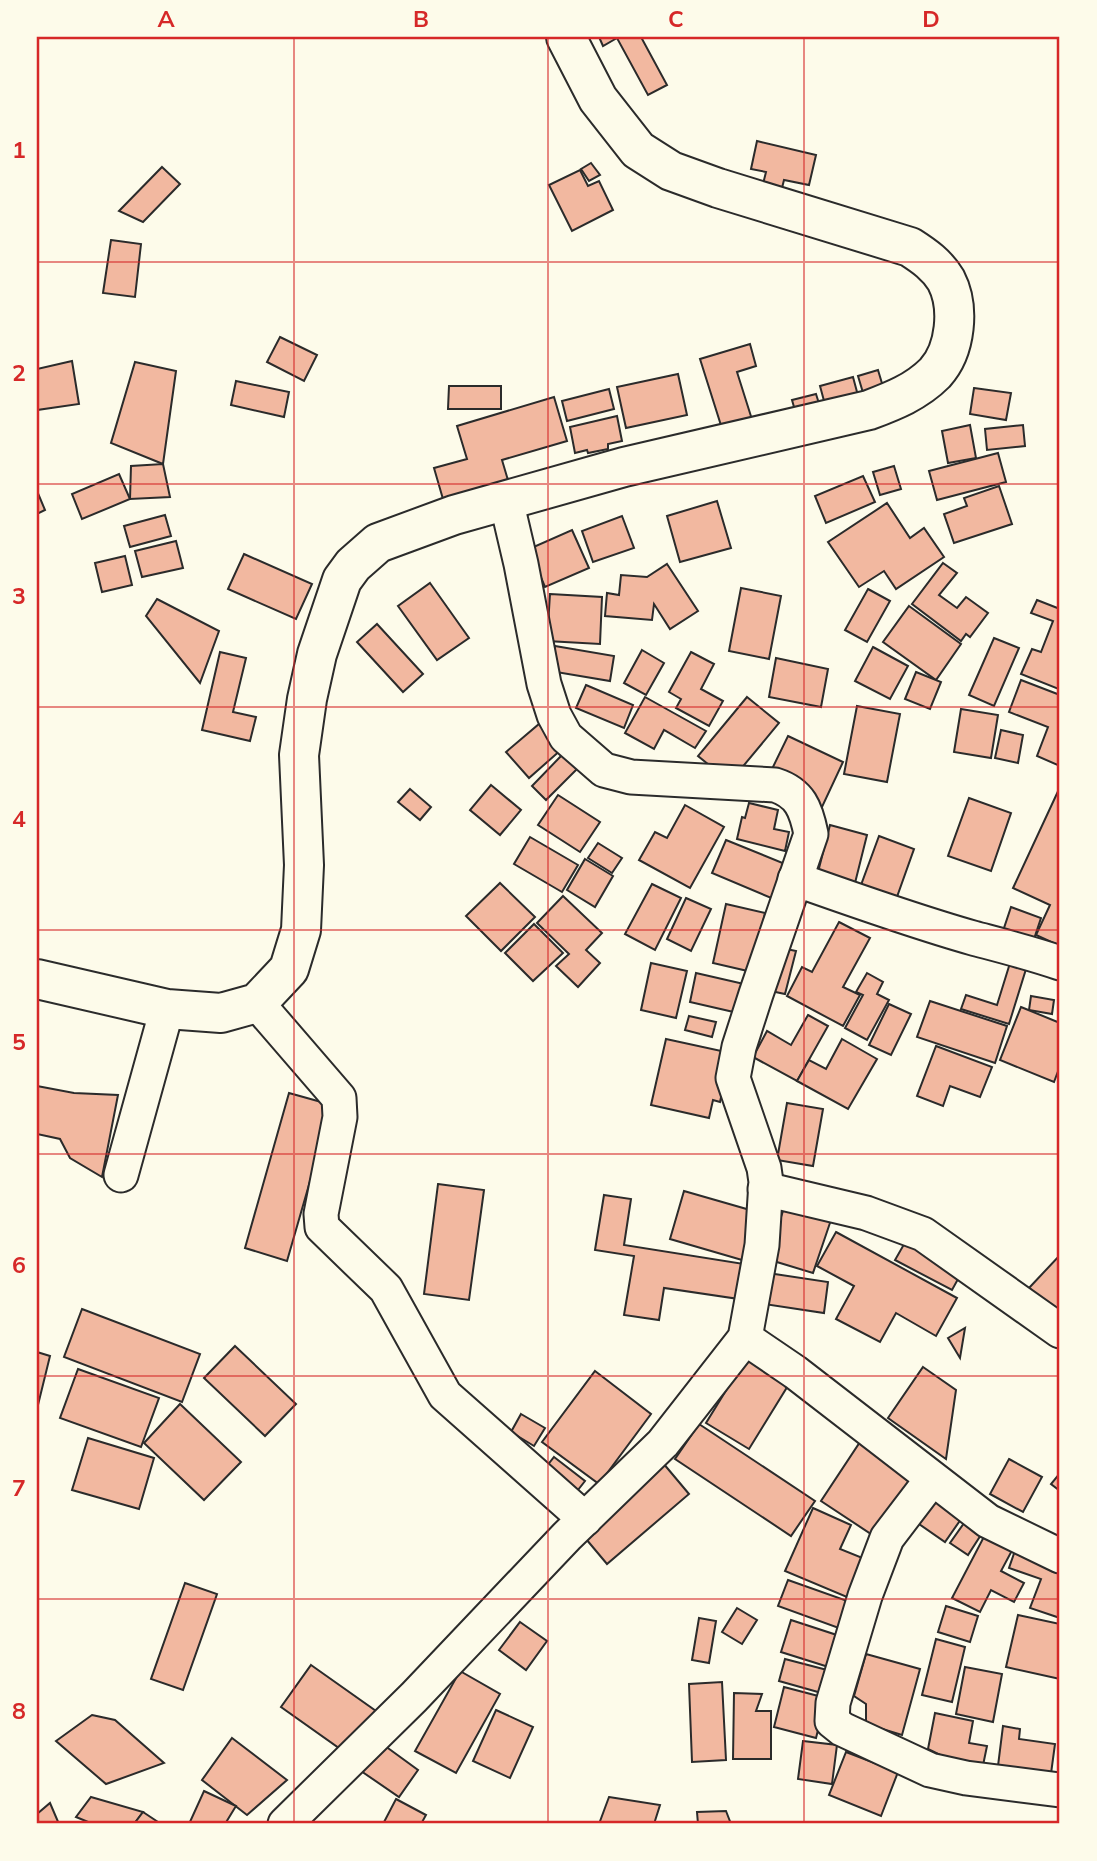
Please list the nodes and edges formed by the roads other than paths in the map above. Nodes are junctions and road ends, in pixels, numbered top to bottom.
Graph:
1 (566, 37) edge
2 (506, 500) junction
3 (795, 879) junction
4 (1060, 963) edge
5 (37, 979) edge
6 (257, 1003) junction
7 (167, 1009) junction
8 (121, 1175) dead end
9 (765, 1189) junction
10 (1060, 1331) edge
11 (745, 1338) junction
12 (932, 1479) junction
13 (585, 1518) junction
14 (1060, 1556) edge
15 (1060, 1790) edge
16 (285, 1824) edge

1 - 2 highway
2 - 3 street
2 - 6 highway
3 - 4 street
3 - 9 street
5 - 7 highway
6 - 7 highway
6 - 13 street
7 - 8 street
9 - 10 street
9 - 11 street
11 - 12 street
11 - 13 street
12 - 14 street
12 - 15 street
13 - 16 street

